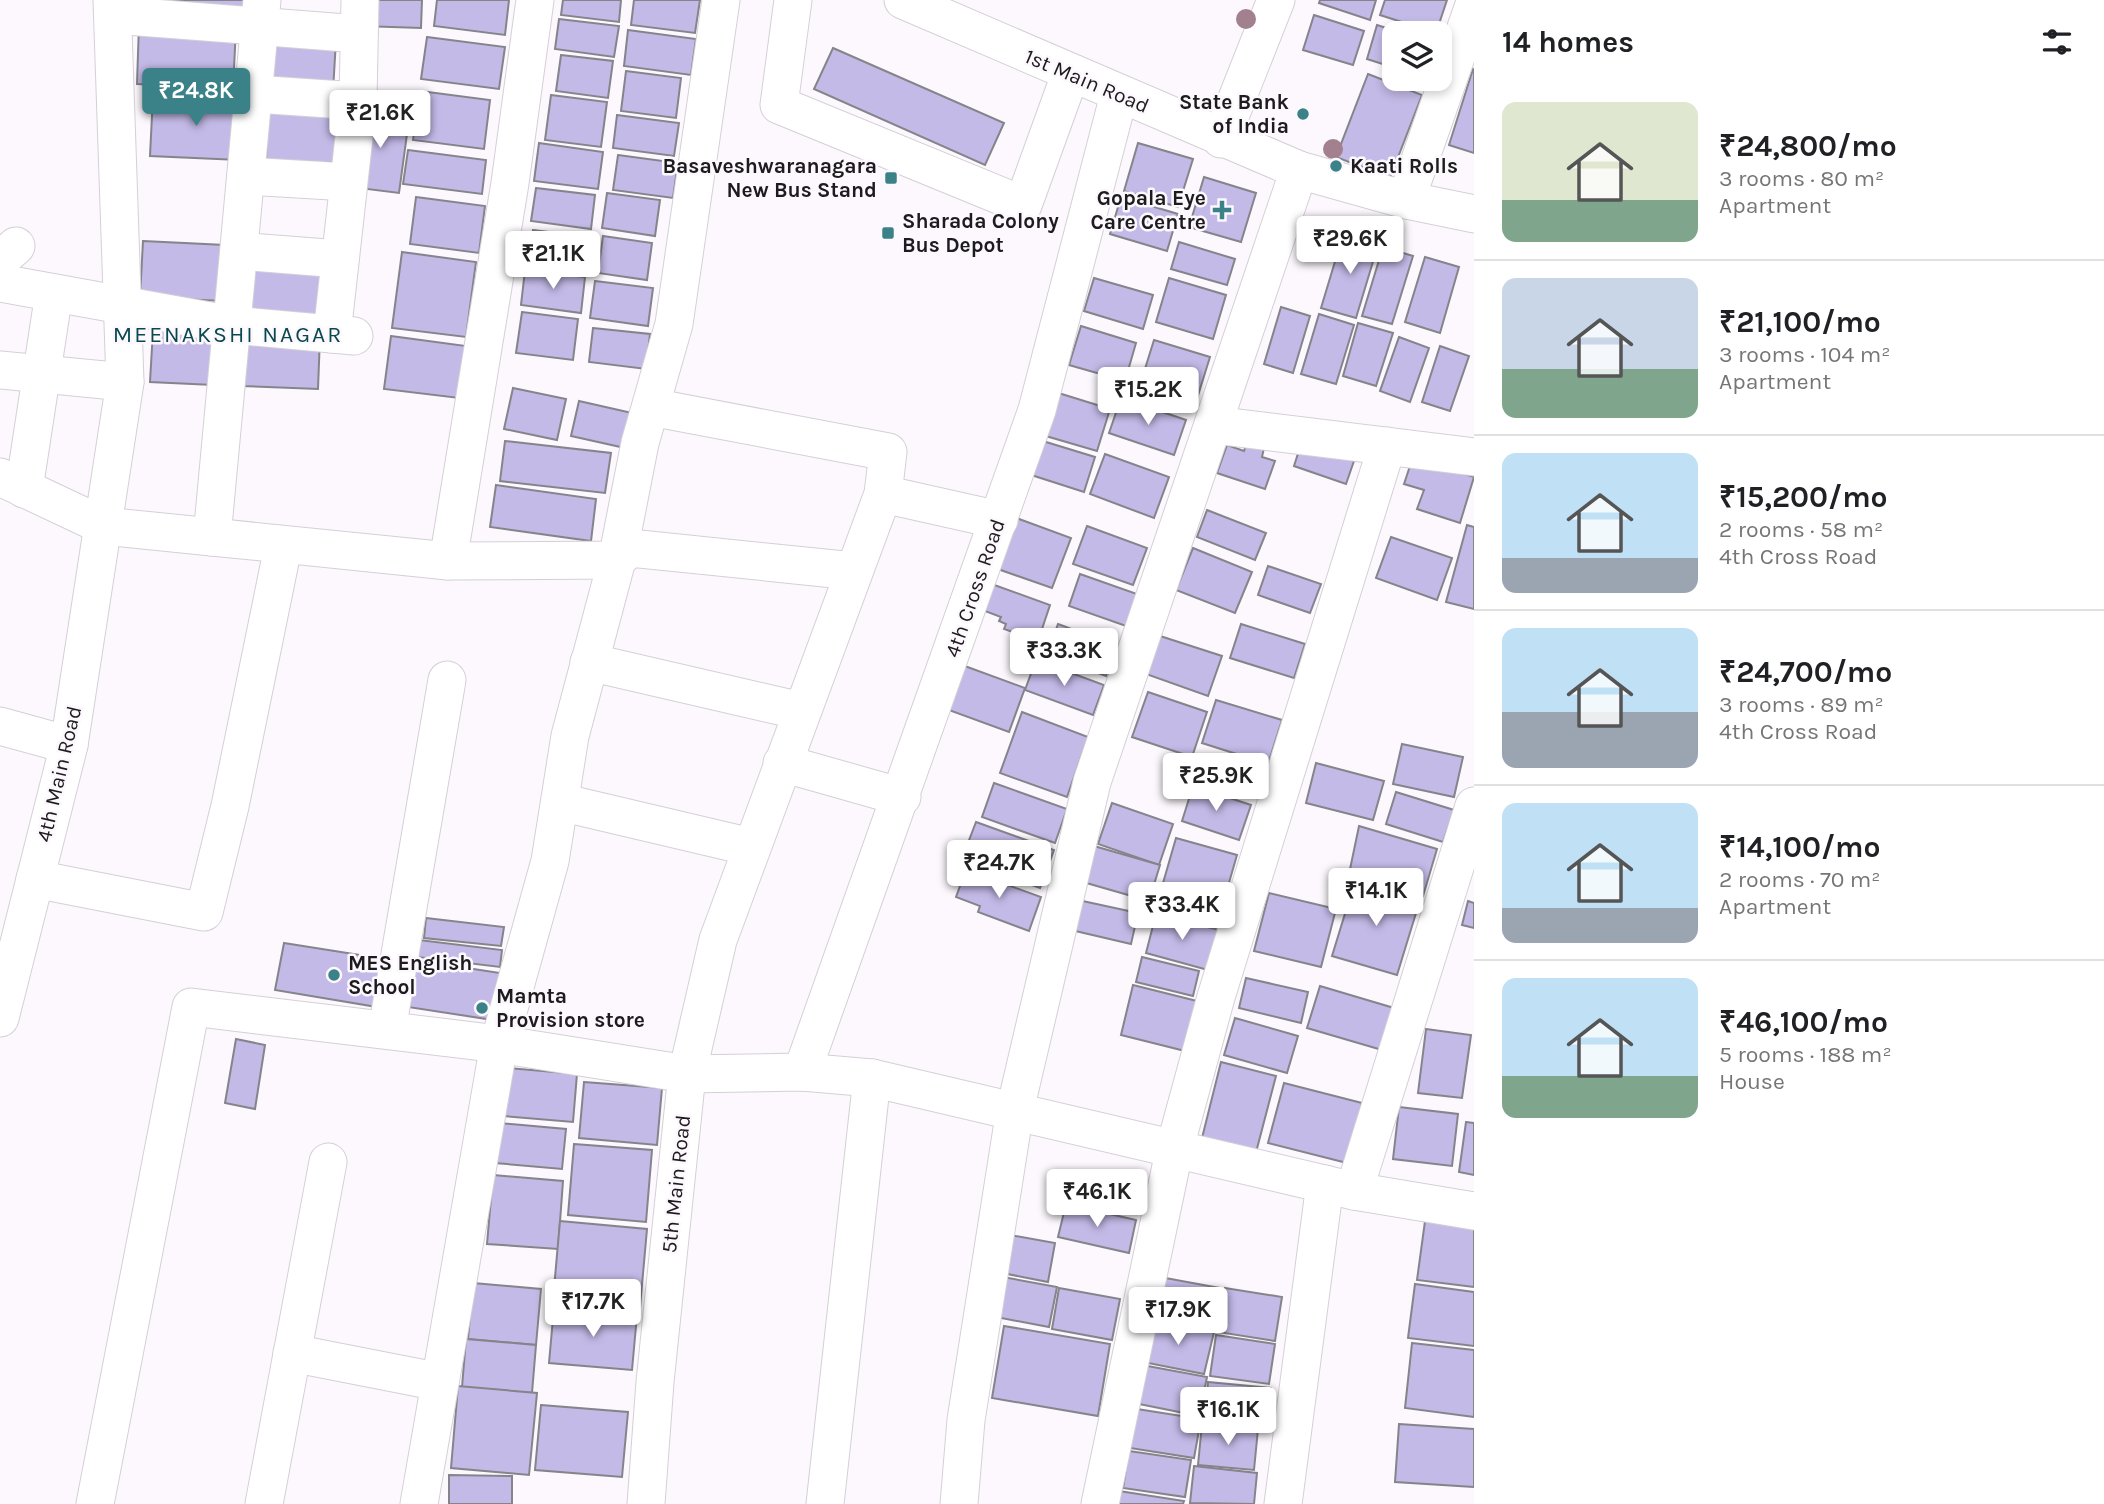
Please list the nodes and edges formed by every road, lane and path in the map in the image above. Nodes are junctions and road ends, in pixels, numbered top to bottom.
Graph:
1 (535, 0) edge
2 (721, 0) edge
3 (793, 0) edge
4 (903, 0) edge
5 (1276, 0) edge
6 (1474, 5) edge
7 (113, 8) edge
8 (261, 14) edge
9 (360, 17) edge
10 (1070, 75) junction
11 (253, 94) junction
12 (1119, 95) junction
13 (358, 101) junction
14 (1222, 139) junction
15 (1299, 170) junction
16 (246, 176) junction
17 (348, 182) junction
18 (1406, 200) junction
19 (1474, 214) edge
20 (239, 251) junction
21 (340, 260) junction
22 (0, 283) edge
23 (54, 293) junction
24 (121, 305) junction
25 (232, 325) junction
26 (0, 370) edge
27 (43, 373) junction
28 (125, 382) junction
29 (650, 407) junction
30 (1214, 425) junction
31 (1387, 446) junction
32 (1474, 457) edge
33 (12, 483) edge
34 (883, 495) junction
35 (999, 520) junction
36 (104, 526) junction
37 (212, 537) junction
38 (283, 547) junction
39 (617, 560) junction
40 (448, 561) junction
41 (854, 571) junction
42 (589, 662) junction
43 (447, 680) dead end
44 (801, 712) junction
45 (0, 726) edge
46 (69, 745) junction
47 (782, 763) junction
48 (902, 797) junction
49 (559, 802) junction
50 (1474, 806) edge
51 (751, 847) junction
52 (35, 879) junction
53 (0, 1018) edge
54 (387, 1030) junction
55 (499, 1044) junction
56 (802, 1072) junction
57 (687, 1074) junction
58 (872, 1078) junction
59 (1015, 1110) junction
60 (1175, 1147) junction
61 (328, 1162) dead end
62 (1340, 1187) junction
63 (1474, 1211) edge
64 (292, 1353) junction
65 (440, 1382) junction
66 (94, 1504) edge
67 (264, 1504) edge
68 (419, 1504) edge
69 (646, 1504) edge
70 (825, 1504) edge
71 (959, 1504) edge
72 (1100, 1504) edge
73 (1283, 1504) edge

1 - 40 street
2 - 29 street
3 - 10 street
4 - 10 street, 1st Main Road
5 - 14 street
6 - 18 street
7 - 8 street
7 - 24 street, 4th Main Road
8 - 9 street
8 - 11 street
9 - 13 street
10 - 12 street, 1st Main Road
11 - 13 street
11 - 16 street
12 - 14 street, 1st Main Road
12 - 35 street, 4th Cross Road
13 - 17 street
14 - 15 street, 1st Main Road
15 - 18 street, 1st Main Road
15 - 30 street
16 - 17 street
16 - 20 street
17 - 21 street
18 - 19 street, 1st Main Road
20 - 21 street
20 - 25 street
21 - 25 street
22 - 23 street
23 - 24 street
23 - 27 street
24 - 25 street
24 - 28 street, 4th Main Road
25 - 37 street
26 - 27 street
27 - 28 street
27 - 33 street
28 - 36 street, 4th Main Road
29 - 34 street, 5th Main Road
29 - 39 street
30 - 31 street
30 - 59 street
31 - 32 street
31 - 60 street
33 - 36 street
34 - 35 street
34 - 41 street, 5th Main Road
35 - 48 street, 4th Cross Road
36 - 37 street
36 - 46 street, 4th Main Road
37 - 38 street
38 - 40 street
38 - 52 street
39 - 40 street
39 - 41 street
39 - 42 street
41 - 44 street, 5th Main Road
42 - 44 street
42 - 49 street
43 - 54 street
44 - 47 street, 5th Main Road
45 - 46 street
46 - 52 street, 4th Main Road
47 - 48 street
47 - 51 street, 5th Main Road
48 - 56 street, 4th Cross Road
49 - 51 street
49 - 55 street
50 - 62 street
51 - 57 street, 5th Main Road
52 - 53 street, 4th Main Road
54 - 55 street
54 - 66 street
55 - 57 street
55 - 65 street
56 - 57 street
56 - 58 street
57 - 69 street, 5th Main Road
58 - 59 street
58 - 70 street
59 - 60 street
59 - 71 street
60 - 62 street
60 - 72 street
61 - 64 street
62 - 63 street
62 - 73 street
64 - 65 street
64 - 67 street
65 - 68 street

